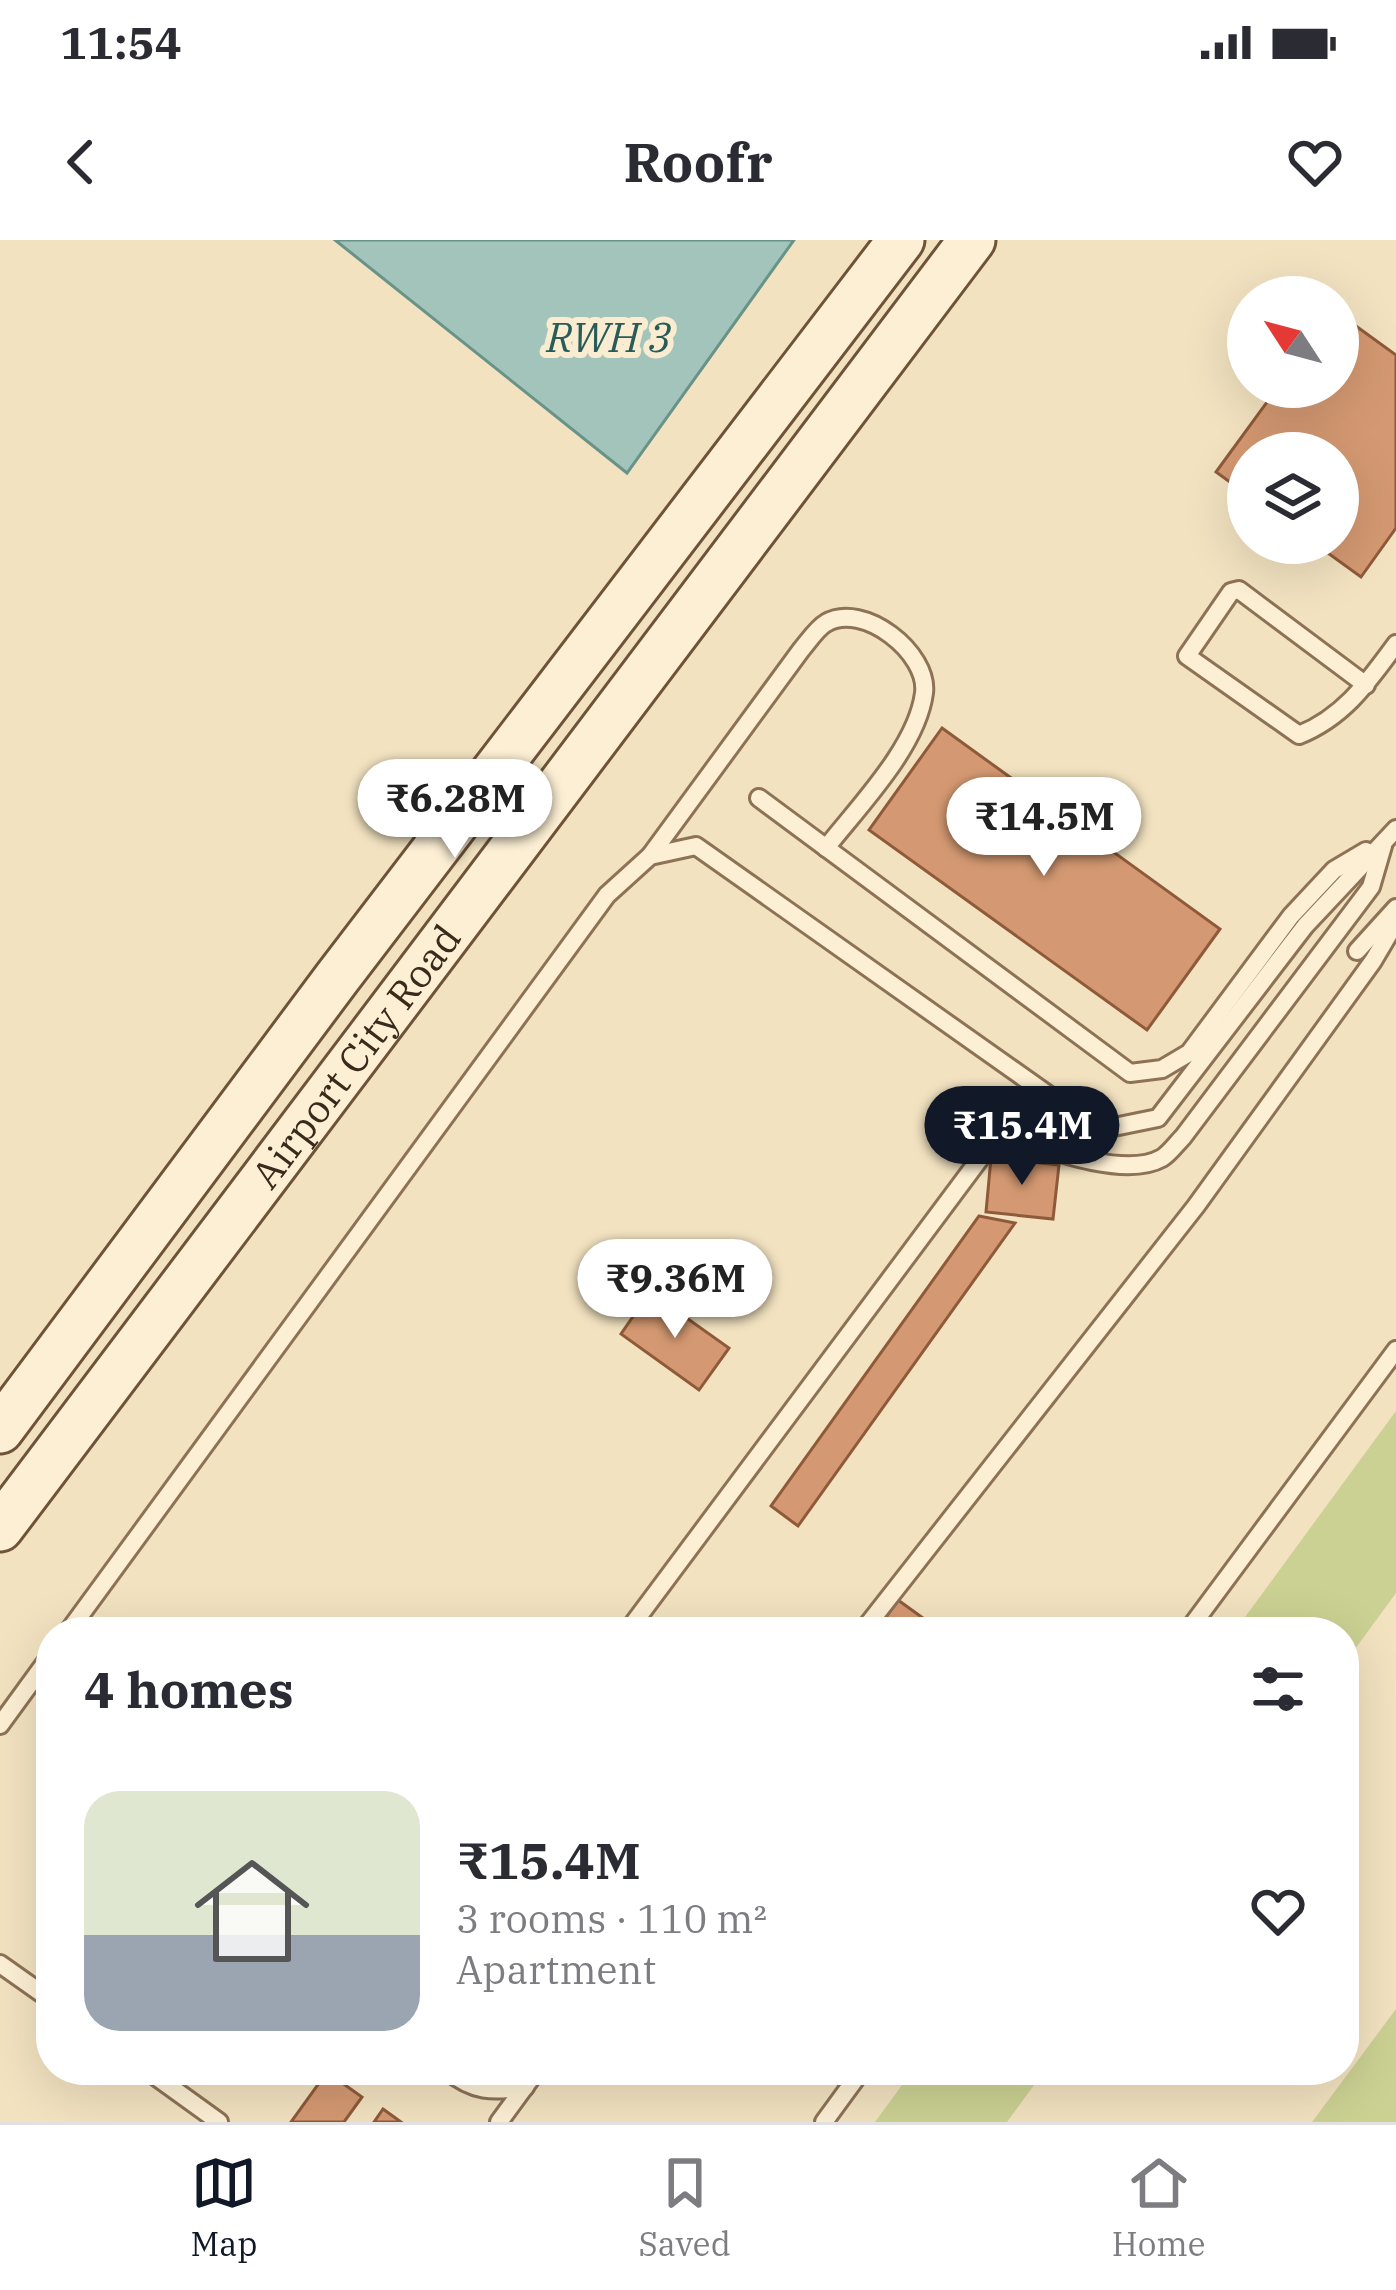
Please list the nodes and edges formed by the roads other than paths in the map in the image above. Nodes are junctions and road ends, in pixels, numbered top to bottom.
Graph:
1 (901, 240) edge
2 (972, 240) edge
3 (1396, 644) edge
4 (1366, 685) junction
5 (759, 798) dead end
6 (1391, 834) edge
7 (826, 848) junction
8 (650, 856) junction
9 (1396, 908) edge
10 (1396, 922) edge
11 (1358, 951) dead end
12 (1396, 1350) edge
13 (0, 1430) edge
14 (0, 1528) edge
15 (79, 1617) edge
16 (639, 1617) edge
17 (874, 1617) edge
18 (1198, 1617) edge
19 (36, 1676) edge
20 (0, 1725) edge
21 (0, 1964) edge
22 (36, 1989) edge
23 (168, 2085) edge
24 (468, 2085) edge
25 (851, 2085) edge
26 (525, 2086) joint
27 (219, 2122) edge
28 (500, 2122) edge
29 (824, 2122) edge

1 - 13 main road, Airport City Road
2 - 14 main road, Airport City Road
3 - 4 lane
4 - 4 lane
5 - 7 lane
6 - 7 lane
6 - 8 lane
6 - 16 lane
7 - 8 lane
8 - 15 lane
9 - 11 lane
10 - 17 lane
12 - 18 lane
19 - 20 lane
21 - 22 lane
23 - 27 lane
24 - 26 lane
25 - 29 lane
26 - 28 lane

